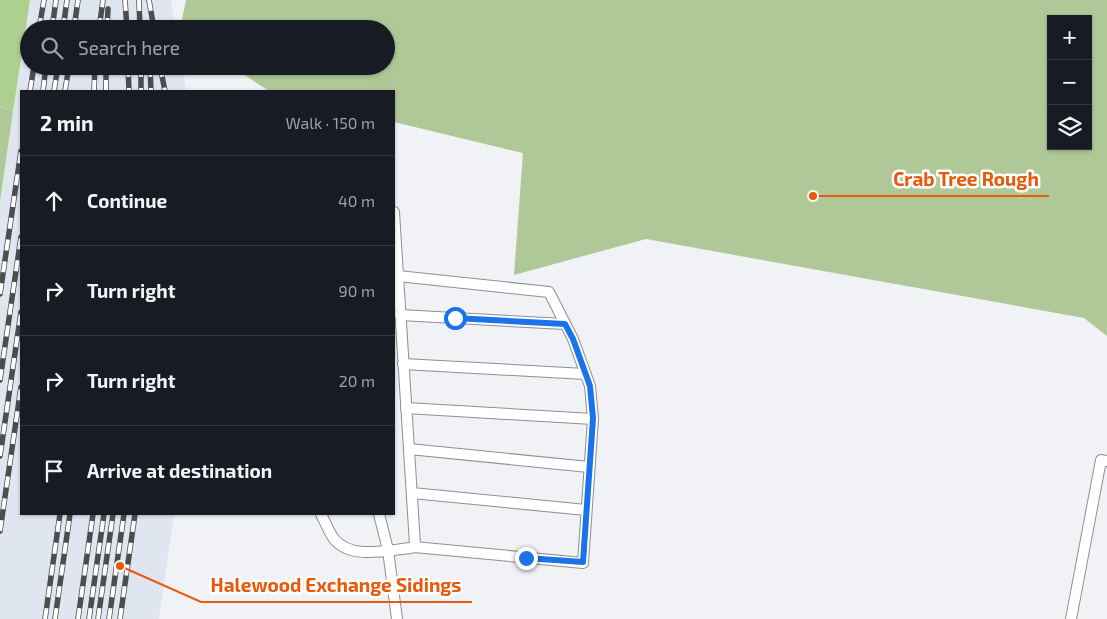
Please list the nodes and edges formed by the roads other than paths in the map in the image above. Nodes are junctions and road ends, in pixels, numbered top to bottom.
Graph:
1 (395, 228) edge
2 (398, 276) junction
3 (400, 315) junction
4 (565, 324) junction
5 (403, 364) junction
6 (585, 374) junction
7 (406, 408) junction
8 (593, 418) junction
9 (409, 449) junction
10 (1107, 461) edge
11 (589, 467) junction
12 (412, 493) junction
13 (586, 510) junction
14 (322, 515) edge
15 (379, 515) edge
16 (414, 547) junction
17 (388, 550) junction
18 (397, 619) edge
19 (1071, 619) edge

1 - 2 lane
2 - 3 lane
2 - 4 lane
3 - 4 lane
3 - 5 lane
4 - 6 lane
5 - 6 lane
5 - 7 lane
6 - 8 lane
7 - 8 lane
7 - 9 lane
8 - 11 lane
9 - 11 lane
9 - 12 lane
10 - 19 lane
11 - 13 lane
12 - 13 lane
12 - 16 lane
13 - 16 lane
14 - 17 lane
15 - 17 lane
16 - 17 lane
17 - 18 lane

